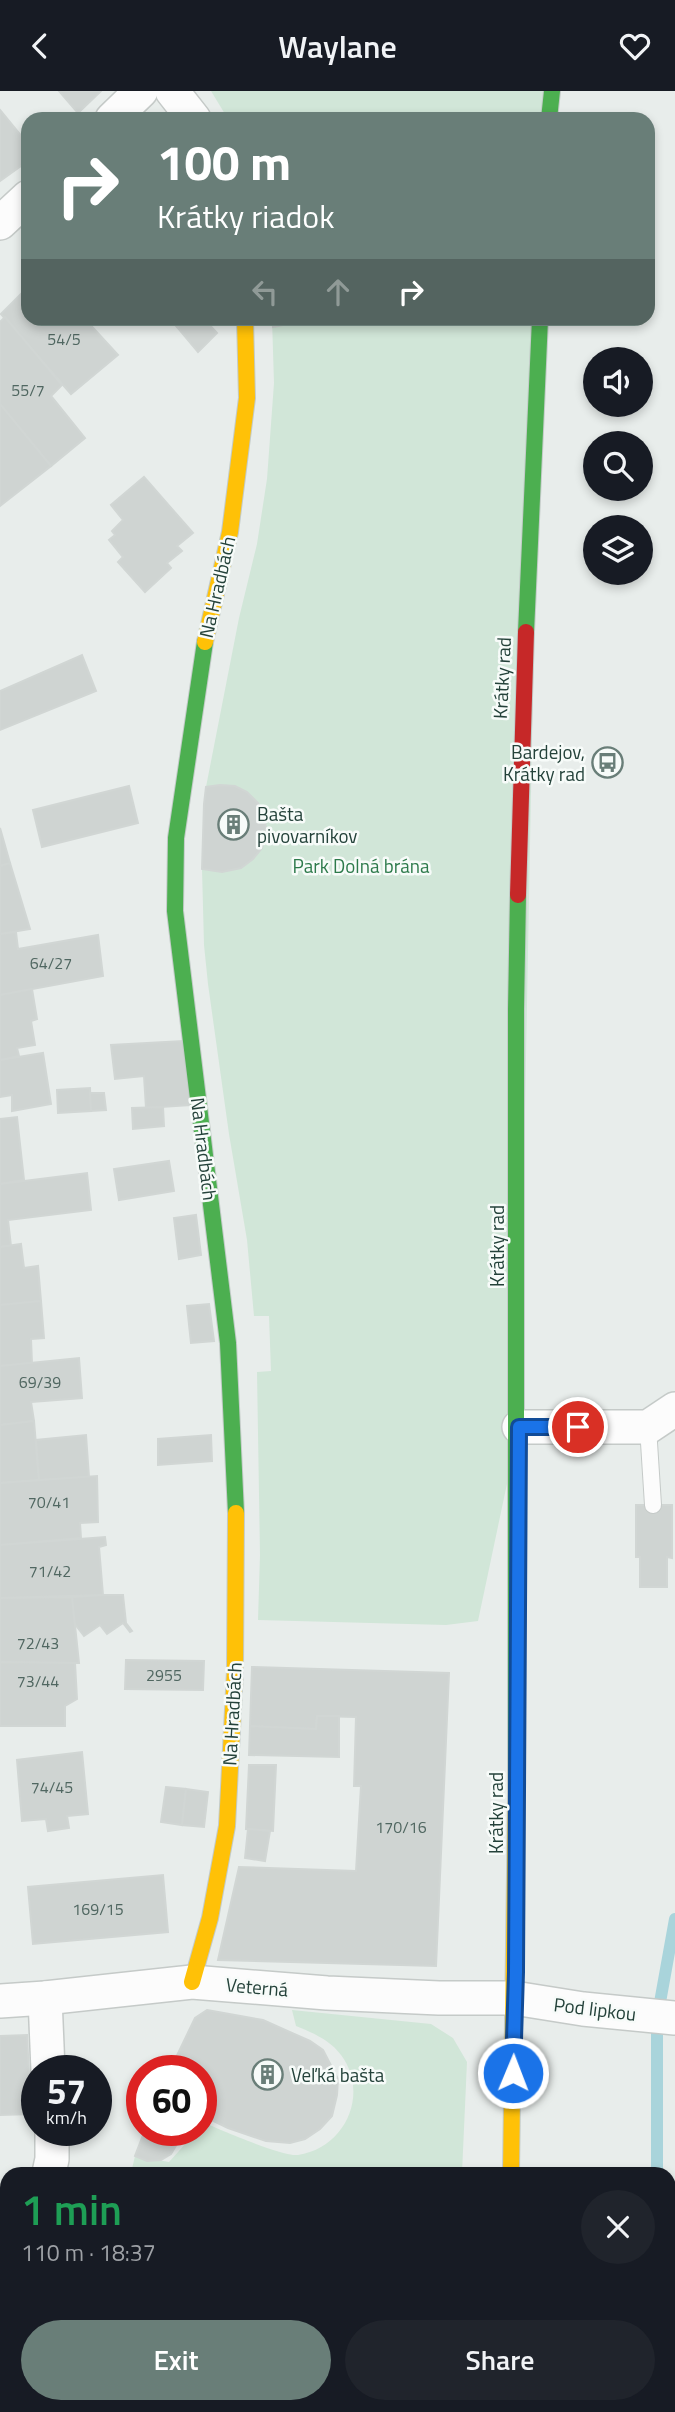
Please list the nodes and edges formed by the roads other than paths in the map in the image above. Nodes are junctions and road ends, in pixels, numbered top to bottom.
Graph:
1 (141, 91) edge
2 (172, 91) edge
3 (552, 91) edge
4 (118, 112) edge
5 (188, 112) edge
6 (550, 112) edge
7 (21, 204) edge
8 (0, 223) edge
9 (245, 326) edge
10 (540, 326) edge
11 (662, 1418) edge
12 (519, 1427) junction
13 (653, 1505) dead end
14 (192, 1982) junction
15 (45, 1998) junction
16 (514, 1998) junction
17 (0, 2001) edge
18 (675, 2018) edge
19 (47, 2055) edge
20 (52, 2146) edge
21 (50, 2167) edge
22 (511, 2167) edge

1 - 4 street
2 - 5 street
3 - 6 main road
7 - 8 street
9 - 14 main road, Na Hradbách
10 - 12 main road, Krátky rad
11 - 12 street
11 - 13 lane
12 - 16 main road, Krátky rad
14 - 15 street, Veterná
14 - 16 street, Veterná
15 - 17 street, Veterná
15 - 19 street
16 - 18 street, Pod lipkou
16 - 22 main road, Krátky rad
20 - 21 street

